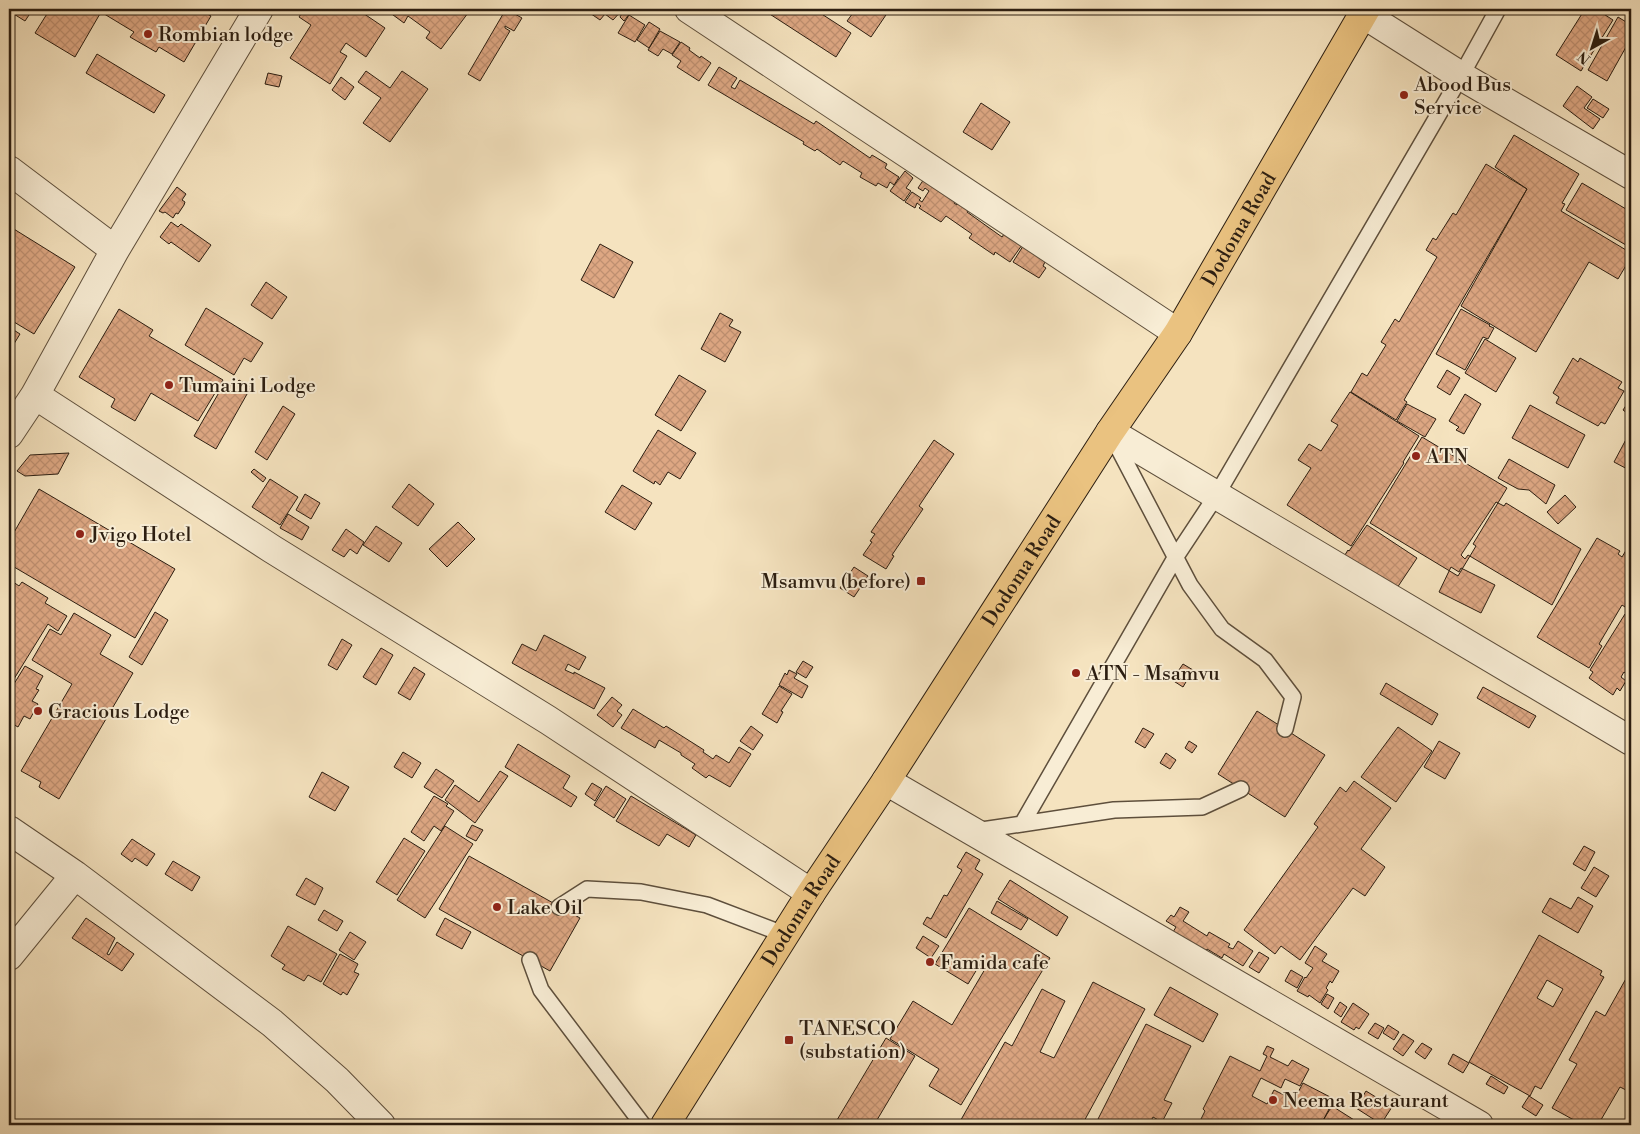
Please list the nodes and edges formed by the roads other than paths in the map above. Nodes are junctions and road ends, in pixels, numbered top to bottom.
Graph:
1 (259, 9) edge
2 (689, 9) edge
3 (1498, 9) edge
4 (1362, 11) edge
5 (1461, 76) junction
6 (9, 170) edge
7 (1631, 175) edge
8 (115, 250) junction
9 (1178, 334) junction
10 (35, 394) junction
11 (1110, 432) junction
12 (9, 434) edge
13 (1216, 496) junction
14 (1175, 558) junction
15 (1285, 729) dead end
16 (1631, 741) edge
17 (886, 780) junction
18 (1240, 788) dead end
19 (1022, 824) junction
20 (9, 830) edge
21 (973, 831) junction
22 (75, 875) junction
23 (811, 893) junction
24 (559, 907) dead end
25 (786, 934) junction
26 (9, 956) edge
27 (530, 960) dead end
28 (382, 1125) edge
29 (643, 1125) edge
30 (665, 1125) edge
31 (1478, 1125) edge

1 - 8 street
2 - 9 street
3 - 5 lane
4 - 5 street
4 - 9 highway, Dodoma Road
5 - 7 street
5 - 13 lane
6 - 8 street
8 - 10 street
9 - 11 highway, Dodoma Road
10 - 12 street
10 - 23 street
11 - 13 street
11 - 14 lane
11 - 17 highway, Dodoma Road
13 - 14 lane
13 - 16 street
14 - 15 lane
14 - 19 lane
17 - 21 street
17 - 23 highway, Dodoma Road
18 - 19 lane
19 - 21 lane
20 - 22 street
21 - 31 street
22 - 26 street
22 - 28 street
23 - 25 highway, Dodoma Road
24 - 25 lane
25 - 30 highway, Dodoma Road
27 - 29 lane

